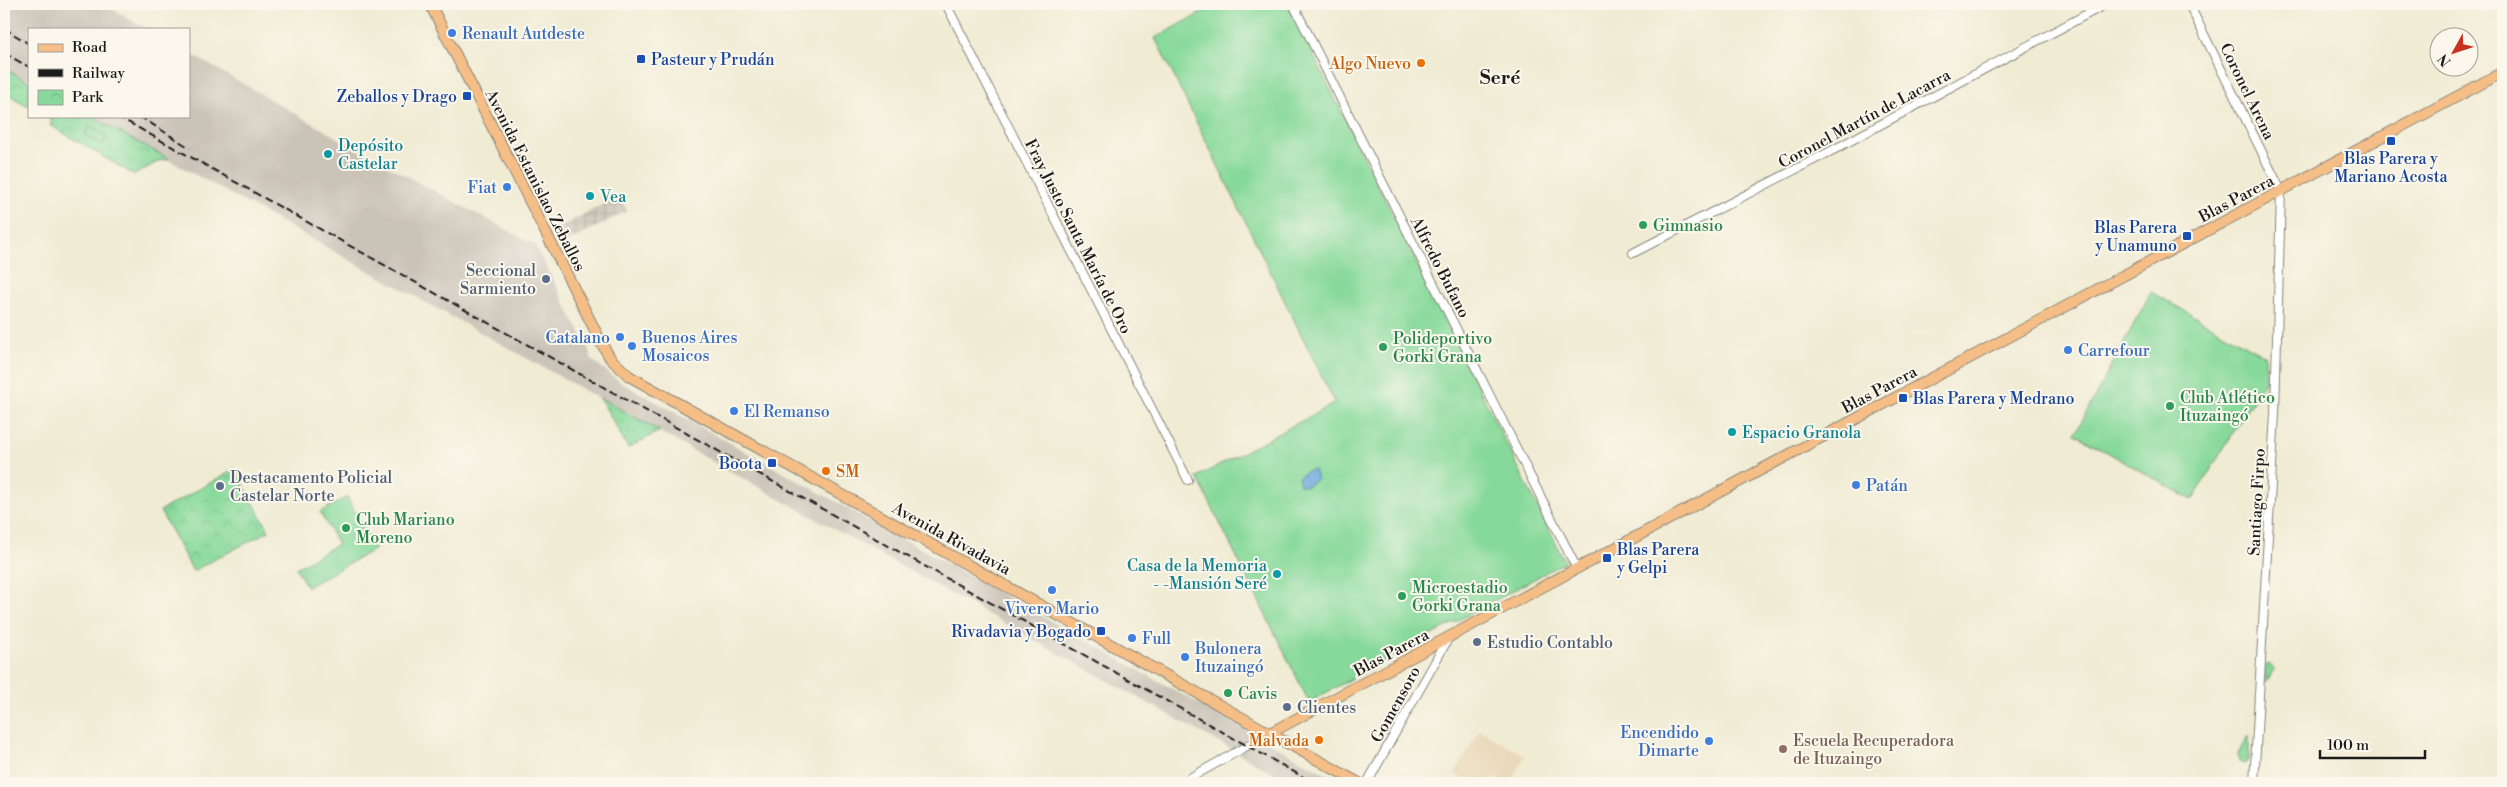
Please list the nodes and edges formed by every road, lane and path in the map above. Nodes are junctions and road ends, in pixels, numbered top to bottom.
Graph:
1 (430, 4) edge
2 (946, 4) edge
3 (1293, 4) edge
4 (2106, 4) edge
5 (2190, 4) edge
6 (2503, 72) edge
7 (2281, 191) junction
8 (1633, 253) dead end
9 (619, 368) joint
10 (1188, 480) dead end
11 (1577, 569) junction
12 (1448, 639) junction
13 (1270, 733) junction
14 (4, 778) edge
15 (7, 783) edge
16 (1181, 783) edge
17 (1358, 783) edge
18 (1368, 783) edge
19 (2254, 783) edge

1 - 9 main road, Avenida Estanislao Zeballos
2 - 10 street, Fray Justo Santa María de Oro
3 - 11 street, Alfredo Bufano
4 - 8 street, Coronel Martín de Lacarra
5 - 7 street, Coronel Arena
6 - 7 main road, Blas Parera
7 - 11 main road, Blas Parera
7 - 19 street, Santiago Firpo
9 - 13 main road, Avenida Rivadavia
11 - 12 main road, Blas Parera
12 - 13 main road, Blas Parera
12 - 18 street, Gomensoro
13 - 16 street
13 - 17 main road, Avenida Rivadavia
14 - 15 street

